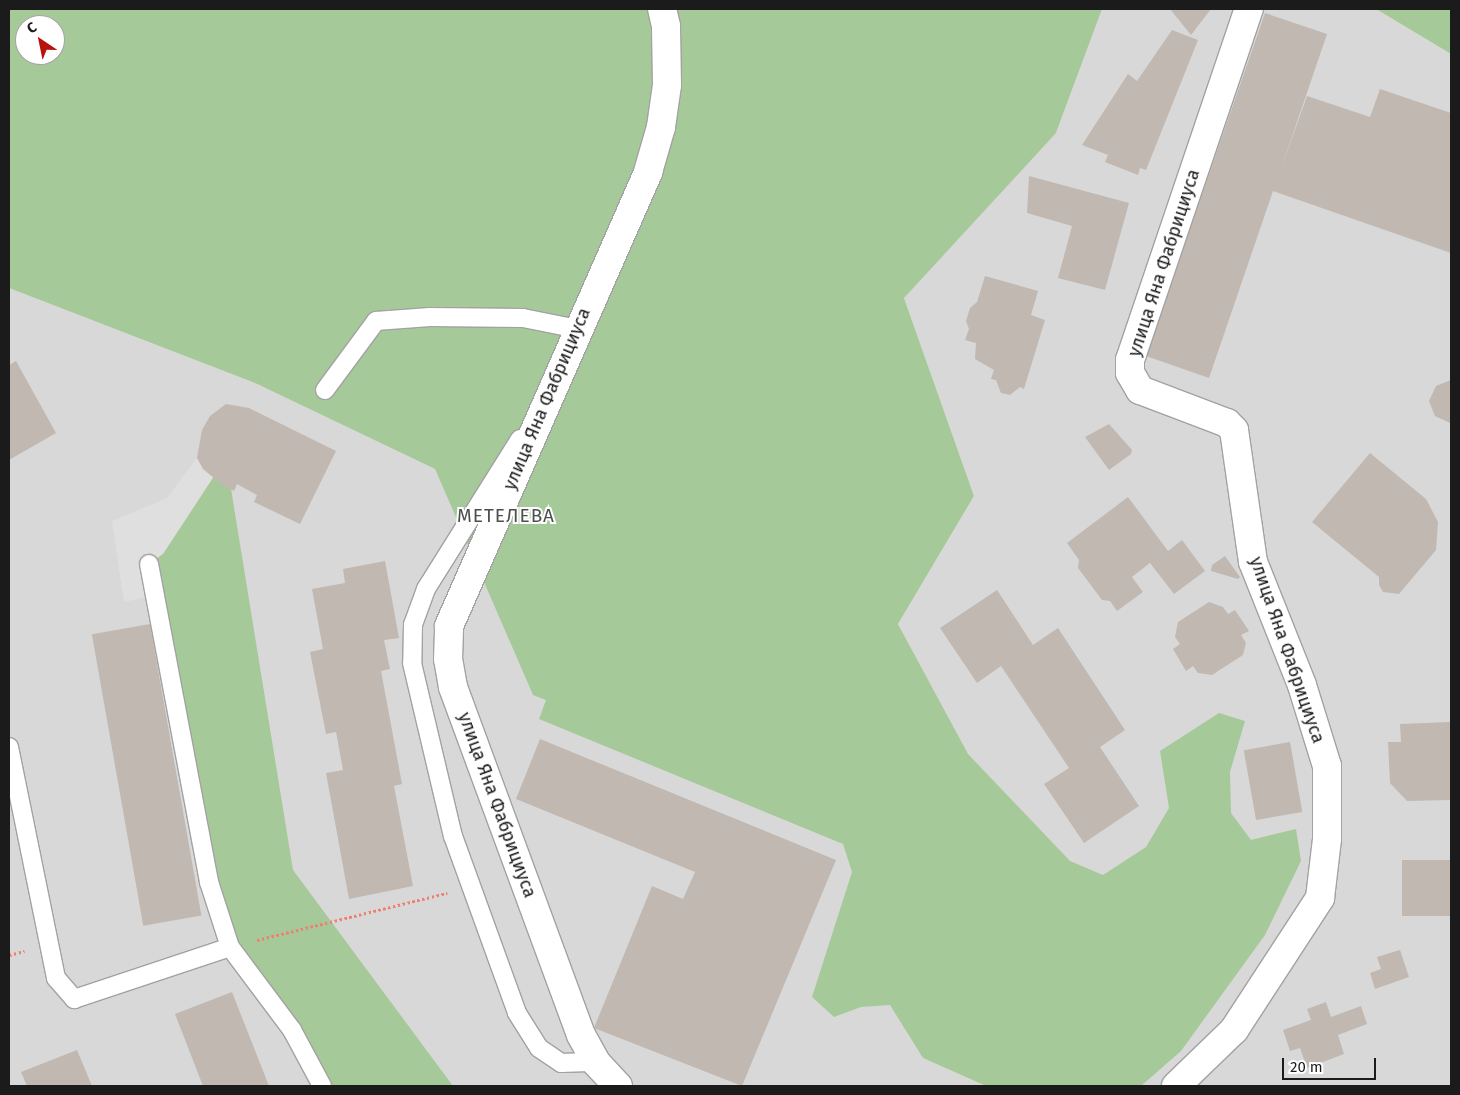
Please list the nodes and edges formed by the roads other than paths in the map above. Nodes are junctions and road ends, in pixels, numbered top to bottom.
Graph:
1 (662, 9) edge
2 (1249, 9) edge
3 (578, 329) junction
4 (556, 381) junction
5 (325, 390) dead end
6 (149, 564) dead end
7 (9, 747) edge
8 (230, 947) junction
9 (596, 1062) junction
10 (322, 1086) edge
11 (618, 1086) edge
12 (1176, 1086) edge

1 - 3 street, улица Яна Фабрициуса
2 - 12 street, улица Яна Фабрициуса
3 - 4 street, улица Яна Фабрициуса
3 - 5 lane
4 - 9 street, улица Яна Фабрициуса
4 - 9 lane
6 - 8 lane
7 - 8 lane
8 - 10 lane
9 - 11 street, улица Яна Фабрициуса

